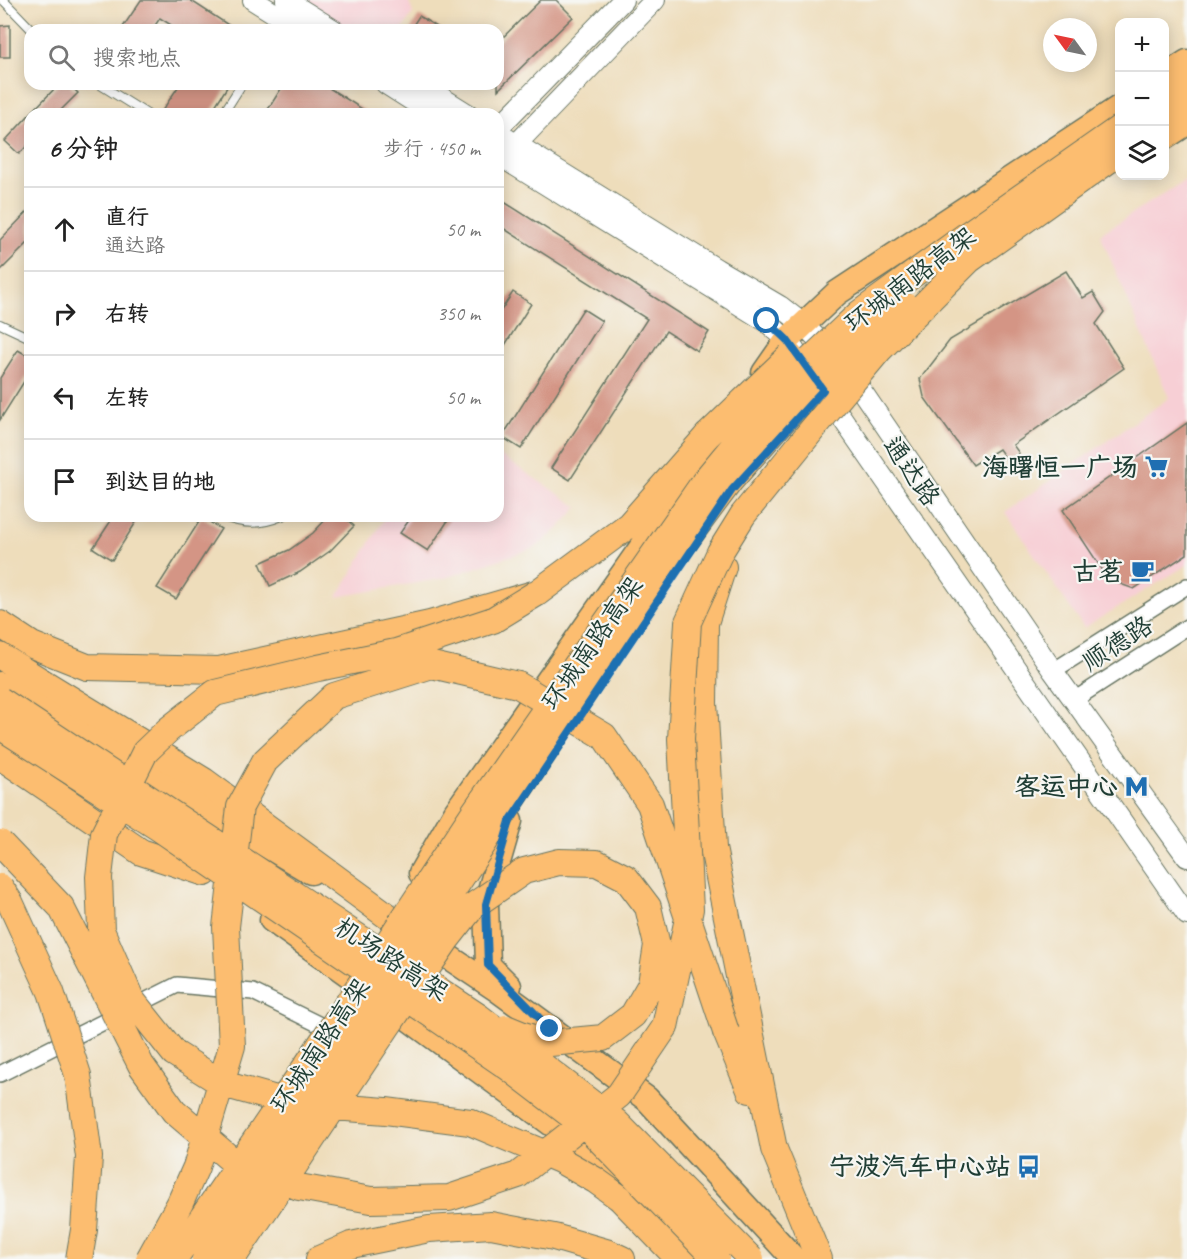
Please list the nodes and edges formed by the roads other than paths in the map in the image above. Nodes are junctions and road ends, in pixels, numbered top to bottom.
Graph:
1 (3, 0) edge
2 (253, 0) edge
3 (623, 0) edge
4 (655, 0) edge
5 (283, 14) edge
6 (26, 24) edge
7 (315, 24) edge
8 (1187, 62) edge
9 (1169, 74) edge
10 (1187, 81) edge
11 (109, 90) edge
12 (238, 90) edge
13 (395, 90) edge
14 (430, 90) edge
15 (1169, 93) edge
16 (1187, 104) edge
17 (137, 108) edge
18 (227, 108) edge
19 (424, 108) edge
20 (458, 108) edge
21 (1115, 110) edge
22 (1169, 117) edge
23 (504, 122) edge
24 (1187, 123) edge
25 (1115, 131) edge
26 (1169, 135) edge
27 (506, 153) edge
28 (1115, 154) edge
29 (1115, 170) edge
30 (971, 244) junction
31 (0, 324) edge
32 (795, 332) junction
33 (24, 335) edge
34 (846, 368) junction
35 (823, 390) junction
36 (743, 515) junction
37 (235, 522) edge
38 (267, 522) edge
39 (1187, 586) edge
40 (537, 593) junction
41 (0, 624) edge
42 (1187, 627) edge
43 (0, 656) edge
44 (1053, 671) junction
45 (0, 684) edge
46 (0, 699) edge
47 (1074, 700) junction
48 (0, 726) edge
49 (0, 738) edge
50 (0, 756) edge
51 (510, 821) junction
52 (0, 843) edge
53 (1187, 857) edge
54 (205, 873) junction
55 (0, 886) edge
56 (1187, 915) edge
57 (393, 920) junction
58 (428, 944) junction
59 (352, 977) junction
60 (387, 1002) junction
61 (479, 1017) junction
62 (320, 1025) junction
63 (550, 1029) junction
64 (0, 1074) edge
65 (774, 1149) junction
66 (79, 1259) edge
67 (149, 1259) edge
68 (164, 1259) edge
69 (174, 1259) edge
70 (205, 1259) edge
71 (218, 1259) edge
72 (232, 1259) edge
73 (319, 1259) edge
74 (622, 1259) edge
75 (679, 1259) edge
76 (694, 1259) edge
77 (716, 1259) edge
78 (751, 1259) edge
79 (794, 1259) edge
80 (819, 1259) edge

1 - 6 lane
2 - 5 street
3 - 23 street
4 - 27 street
5 - 7 street
8 - 9 main road
10 - 15 highway
11 - 17 lane
12 - 18 lane
13 - 19 street
14 - 20 street
16 - 22 highway
21 - 32 main road
24 - 26 main road
25 - 30 highway, 环城南路高架, bridge
27 - 32 street, 通达路
28 - 30 highway, 环城南路高架, bridge
29 - 34 main road
30 - 36 highway, bridge
30 - 40 highway, bridge
30 - 69 highway, 环城南路高架, bridge
30 - 70 highway, 环城南路高架, bridge
31 - 33 lane
32 - 34 street, 通达路
32 - 35 street, 通达路
32 - 57 main road
34 - 35 main road
34 - 44 street, 通达路
35 - 51 main road
35 - 56 street, 通达路
36 - 52 highway, bridge
36 - 65 highway, bridge
37 - 38 lane
39 - 44 street, 顺德路
40 - 41 highway, bridge
40 - 75 highway, bridge
42 - 47 street, 顺德路
43 - 57 highway
44 - 47 street, 通达路
45 - 57 main road
46 - 61 highway, 机场路高架, bridge
47 - 53 street, 通达路
48 - 77 highway, 机场路高架, bridge
49 - 54 main road
50 - 54 highway
51 - 58 main road
51 - 63 main road
54 - 59 main road
55 - 66 highway, bridge
57 - 58 main road
57 - 59 main road
58 - 60 main road
58 - 63 main road
59 - 60 main road
59 - 62 main road
60 - 71 main road
60 - 76 main road
61 - 72 highway, bridge
61 - 78 highway, 机场路高架, bridge
62 - 64 street
62 - 68 main road
63 - 79 main road
65 - 67 highway, bridge
65 - 80 highway
73 - 74 highway

